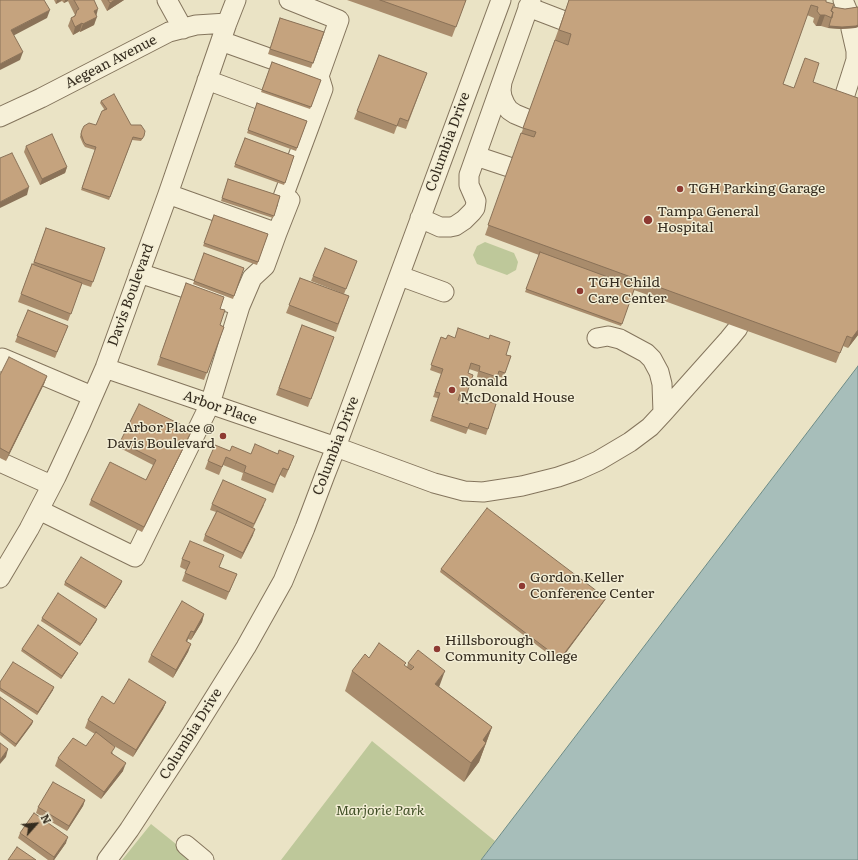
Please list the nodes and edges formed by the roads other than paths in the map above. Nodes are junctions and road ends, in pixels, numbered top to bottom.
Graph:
1 (167, 0) edge
2 (236, 0) edge
3 (289, 0) edge
4 (501, 0) edge
5 (529, 4) edge
6 (848, 14) edge
7 (562, 20) edge
8 (227, 23) junction
9 (183, 29) junction
10 (221, 41) junction
11 (319, 76) junction
12 (854, 77) edge
13 (207, 80) junction
14 (502, 81) junction
15 (842, 104) edge
16 (0, 117) edge
17 (312, 119) junction
18 (526, 119) edge
19 (476, 156) junction
20 (509, 167) edge
21 (168, 194) junction
22 (493, 211) edge
23 (472, 212) junction
24 (420, 218) junction
25 (276, 233) junction
26 (139, 273) junction
27 (400, 276) junction
28 (444, 292) dead end
29 (240, 306) junction
30 (738, 328) edge
31 (597, 338) dead end
32 (0, 362) edge
33 (105, 368) junction
34 (92, 396) junction
35 (210, 404) junction
36 (664, 413) junction
37 (336, 448) junction
38 (0, 462) edge
39 (0, 474) edge
40 (45, 497) junction
41 (0, 578) edge
42 (186, 845) dead end
43 (107, 860) edge
44 (204, 860) edge

1 - 9 street
2 - 8 street, Davis Boulevard
3 - 11 street
4 - 24 street, Columbia Drive
5 - 7 street
5 - 14 street
6 - 12 street
8 - 9 street, Aegean Avenue
8 - 10 street, Davis Boulevard
9 - 16 street, Aegean Avenue
10 - 11 street
10 - 13 street, Davis Boulevard
11 - 17 street
12 - 15 street
13 - 17 street
13 - 21 street, Davis Boulevard
14 - 18 street
14 - 19 street
17 - 25 street
19 - 20 street
19 - 23 street
21 - 25 street
21 - 26 street, Davis Boulevard
22 - 23 street
23 - 24 street
24 - 27 street, Columbia Drive
25 - 29 street
26 - 29 street
26 - 33 street, Davis Boulevard
27 - 28 street
27 - 37 street, Columbia Drive
29 - 35 street
30 - 36 street, Arbor Place
31 - 36 street
32 - 34 street
33 - 34 street, Davis Boulevard
33 - 35 street, Arbor Place
34 - 40 street, Davis Boulevard
35 - 37 street, Arbor Place
35 - 40 street
36 - 37 street, Arbor Place
37 - 43 street, Columbia Drive
38 - 40 street
39 - 40 street
40 - 41 street, Davis Boulevard
42 - 44 street

